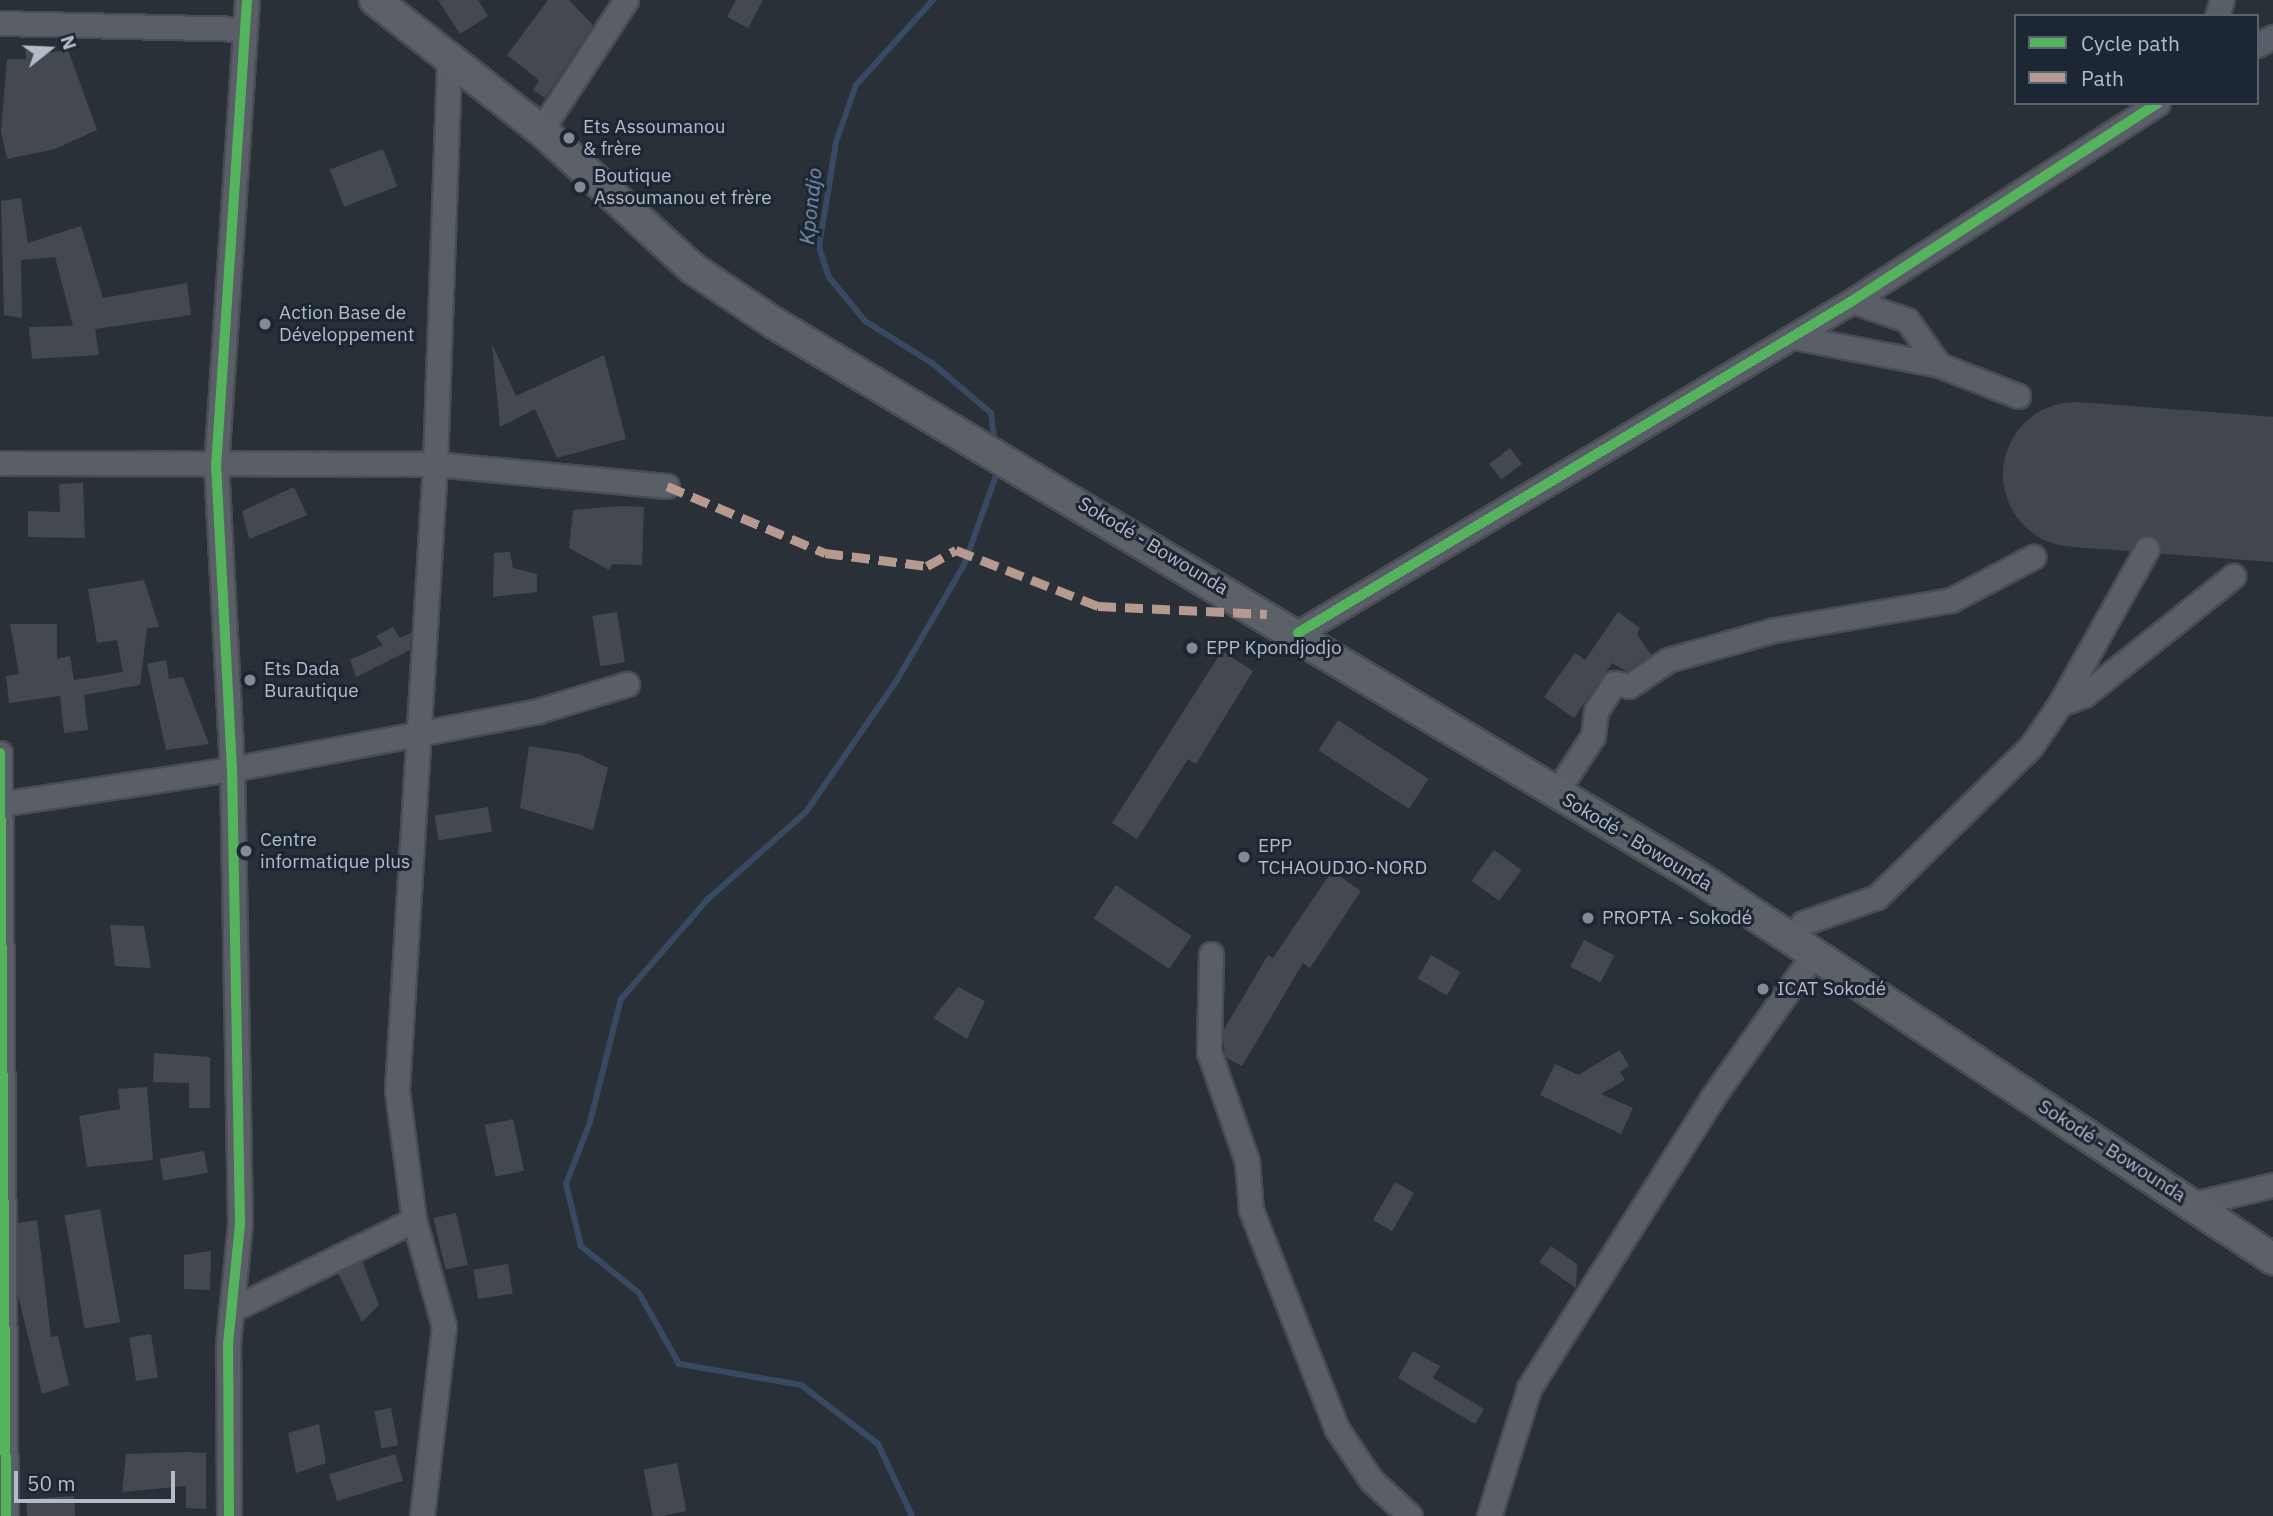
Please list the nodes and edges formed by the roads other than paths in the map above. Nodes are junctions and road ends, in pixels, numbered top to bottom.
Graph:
1 (247, 0) edge
2 (375, 0) edge
3 (626, 0) edge
4 (0, 23) edge
5 (245, 29) junction
6 (449, 58) junction
7 (2155, 105) edge
8 (541, 130) junction
9 (1852, 301) junction
10 (1794, 337) junction
11 (1939, 365) junction
12 (2018, 396) dead end
13 (0, 463) edge
14 (435, 464) junction
15 (216, 467) junction
16 (667, 486) dead end
17 (2147, 549) dead end
18 (2033, 557) dead end
19 (2233, 576) dead end
20 (1298, 633) junction
21 (627, 684) dead end
22 (2060, 704) junction
23 (417, 731) junction
24 (0, 753) edge
25 (232, 769) junction
26 (1555, 794) junction
27 (1, 803) edge
28 (1803, 946) junction
29 (1211, 954) dead end
30 (2273, 1185) edge
31 (2193, 1204) junction
32 (414, 1220) junction
33 (2273, 1259) edge
34 (231, 1310) junction
35 (6, 1516) edge
36 (229, 1516) edge
37 (422, 1516) edge
38 (1409, 1516) edge
39 (1489, 1516) edge

1 - 5 street
2 - 6 main road, Sokodé - Bowounda
3 - 8 street
4 - 5 street
5 - 15 street
6 - 8 main road, Sokodé - Bowounda
6 - 14 street
7 - 9 street
8 - 20 main road, Sokodé - Bowounda
9 - 10 street
9 - 11 street
10 - 11 street
10 - 20 street
11 - 12 street
13 - 15 street
14 - 15 street
14 - 16 street
14 - 23 street
15 - 25 street
17 - 22 street
18 - 26 street
19 - 22 street
20 - 26 main road, Sokodé - Bowounda
21 - 23 street
22 - 28 street
23 - 25 street
23 - 32 street
24 - 27 street
25 - 27 street
25 - 34 street
26 - 28 main road, Sokodé - Bowounda
27 - 35 street
28 - 31 main road, Sokodé - Bowounda
28 - 39 street
29 - 38 street
30 - 31 street
31 - 33 main road, Sokodé - Bowounda
32 - 34 street
32 - 37 street
34 - 36 street

